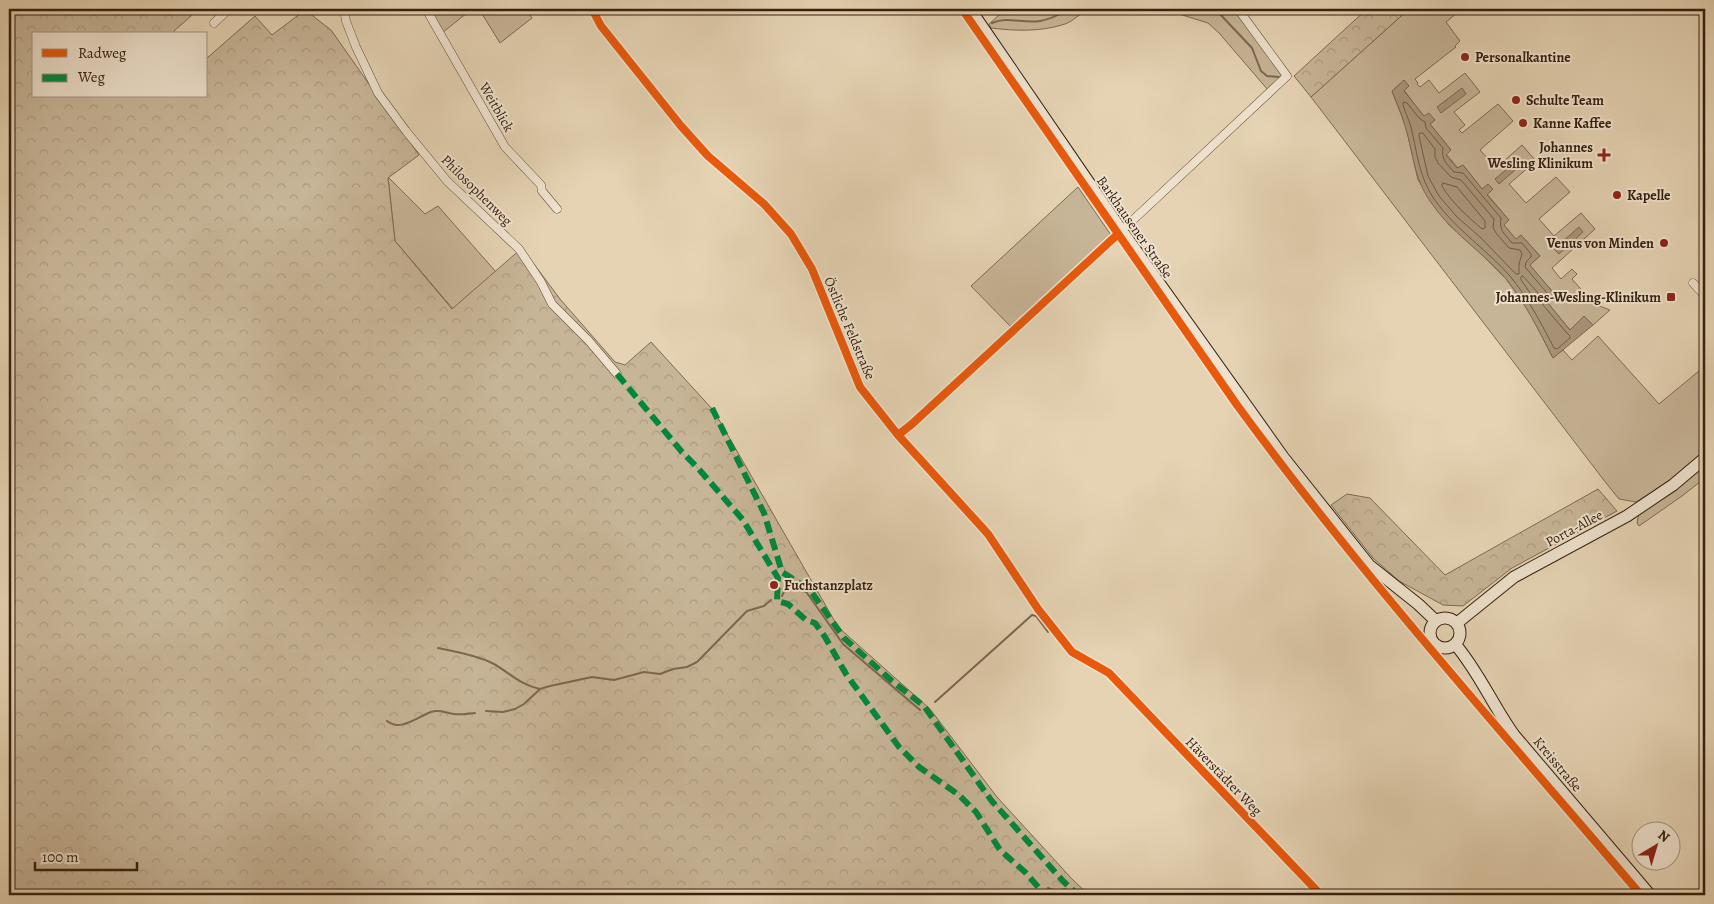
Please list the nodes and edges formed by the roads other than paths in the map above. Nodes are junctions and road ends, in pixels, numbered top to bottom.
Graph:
1 (229, 9) edge
2 (344, 9) edge
3 (426, 9) edge
4 (592, 9) edge
5 (970, 9) edge
6 (1238, 9) edge
7 (214, 23) dead end
8 (557, 209) dead end
9 (1122, 231) junction
10 (1693, 282) dead end
11 (1705, 296) edge
12 (617, 374) dead end
13 (898, 435) junction
14 (1705, 458) edge
15 (1436, 621) junction
16 (1457, 623) junction
17 (1455, 644) junction
18 (1109, 673) joint
19 (1321, 895) edge
20 (1650, 895) edge

1 - 7 street
2 - 12 street, Philosophenweg
3 - 8 street, Weitblick
4 - 13 street, Östliche Feldstraße
5 - 9 main road, Barkhausener Straße
6 - 9 street
9 - 13 street
9 - 15 main road, Barkhausener Straße
10 - 11 street
13 - 18 street, Östliche Feldstraße
14 - 16 main road, Porta-Allee
15 - 16 main road
15 - 17 main road
16 - 17 main road
17 - 20 main road, Kreisstraße
18 - 19 street, Häverstädter Weg

